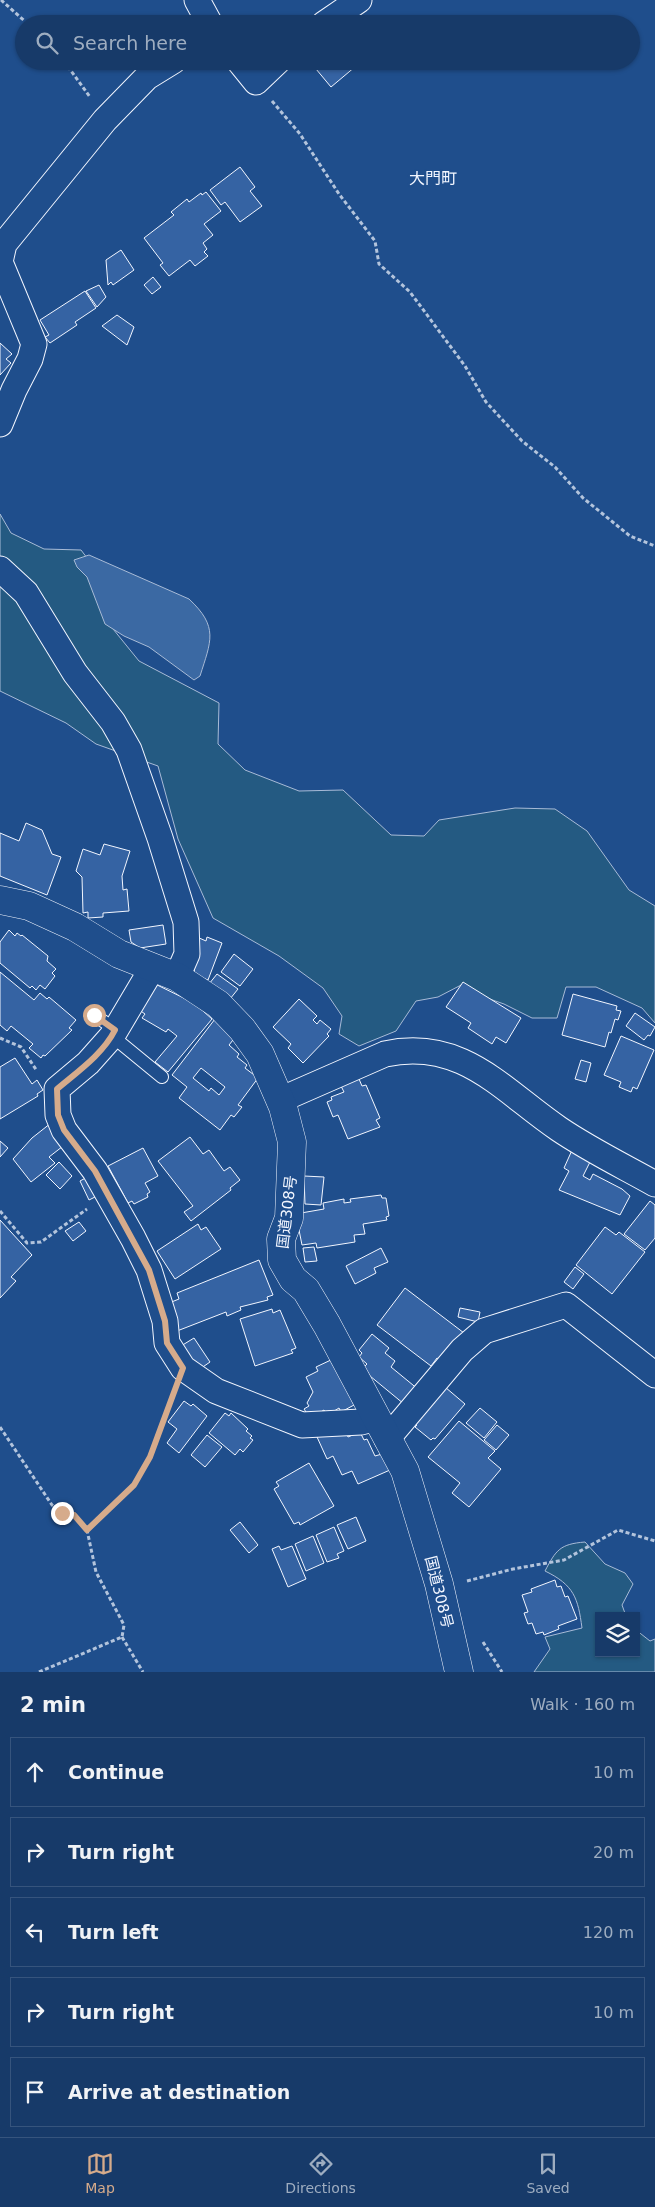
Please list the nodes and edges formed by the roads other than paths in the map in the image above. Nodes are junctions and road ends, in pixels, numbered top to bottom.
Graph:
1 (197, 0) edge
2 (359, 0) edge
3 (205, 15) edge
4 (337, 15) edge
5 (158, 70) edge
6 (246, 70) edge
7 (269, 70) edge
8 (0, 424) edge
9 (0, 569) edge
10 (0, 900) edge
11 (165, 972) junction
12 (94, 1015) dead end
13 (113, 1033) junction
14 (162, 1077) dead end
15 (280, 1100) junction
16 (655, 1184) edge
17 (655, 1375) edge
18 (382, 1429) junction
19 (459, 1672) edge

1 - 3 street
2 - 4 street
5 - 8 street
6 - 7 street
9 - 11 street
10 - 11 highway, 国道308号
11 - 13 street
11 - 15 highway, 国道308号
12 - 13 lane
13 - 14 lane
13 - 18 street
15 - 16 street
15 - 18 highway, 国道308号
17 - 18 street
18 - 19 highway, 国道308号

